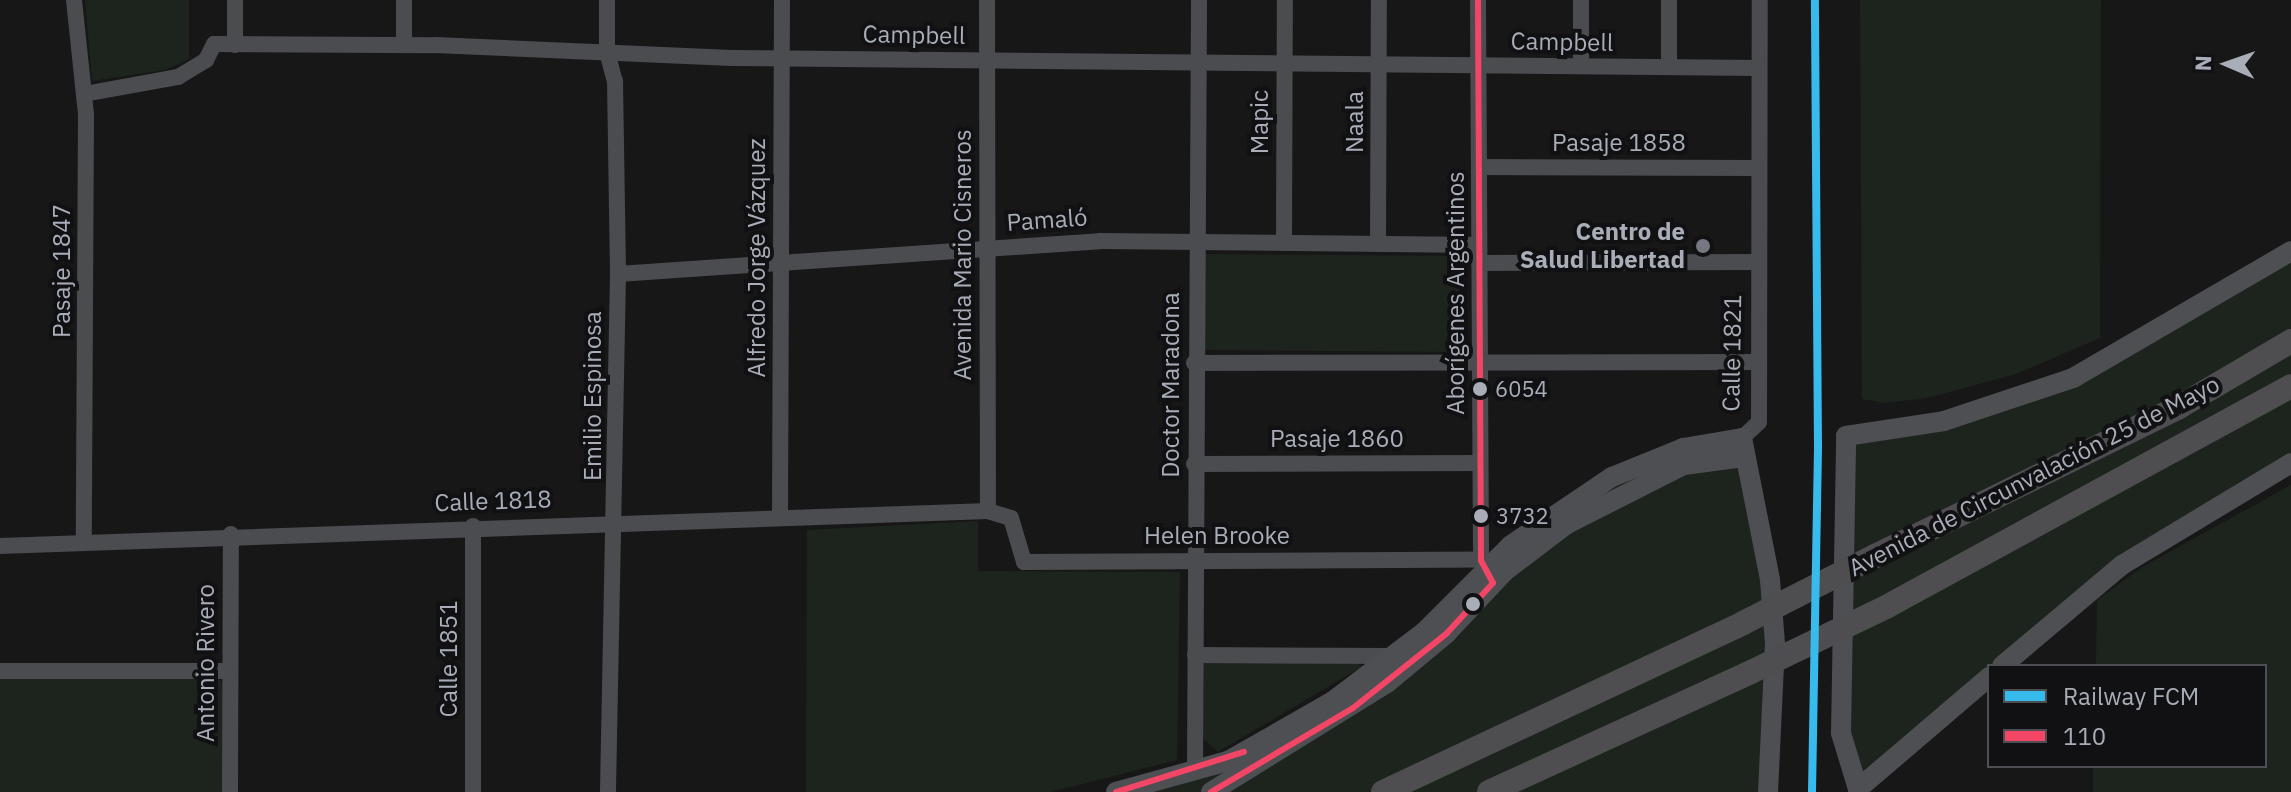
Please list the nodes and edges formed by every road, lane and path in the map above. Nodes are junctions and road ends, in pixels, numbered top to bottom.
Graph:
1 (74, 0) edge
2 (235, 0) edge
3 (404, 0) edge
4 (607, 0) edge
5 (782, 0) edge
6 (987, 0) edge
7 (1199, 0) edge
8 (1285, 0) edge
9 (1379, 0) edge
10 (1478, 0) edge
11 (1581, 0) edge
12 (1669, 0) edge
13 (1760, 0) edge
14 (235, 45) junction
15 (404, 45) junction
16 (607, 52) junction
17 (782, 58) junction
18 (987, 60) junction
19 (1285, 63) junction
20 (1198, 64) junction
21 (1379, 64) junction
22 (1479, 65) junction
23 (1581, 66) junction
24 (1669, 67) junction
25 (1759, 68) junction
26 (84, 94) junction
27 (1479, 167) junction
28 (1759, 168) junction
29 (1284, 243) junction
30 (1196, 244) junction
31 (1378, 244) junction
32 (1479, 245) junction
33 (987, 248) junction
34 (2291, 251) edge
35 (1759, 262) junction
36 (780, 263) junction
37 (1479, 263) junction
38 (618, 274) junction
39 (2291, 341) edge
40 (1480, 362) junction
41 (1759, 362) junction
42 (1194, 363) junction
43 (2291, 386) edge
44 (1744, 448) junction
45 (1480, 463) junction
46 (2291, 463) edge
47 (1194, 464) junction
48 (988, 511) junction
49 (780, 517) junction
50 (613, 522) junction
51 (473, 526) junction
52 (231, 534) junction
53 (84, 542) junction
54 (0, 546) edge
55 (1194, 559) junction
56 (1486, 570) junction
57 (1195, 655) junction
58 (1395, 656) junction
59 (2004, 664) edge
60 (0, 671) edge
61 (230, 671) junction
62 (1987, 679) edge
63 (1195, 770) junction
64 (1859, 790) edge
65 (230, 792) edge
66 (473, 792) edge
67 (608, 792) edge
68 (1116, 792) edge
69 (1211, 792) edge
70 (1383, 792) edge
71 (1489, 792) edge
72 (1768, 792) edge

1 - 26 street, Pasaje 1847
2 - 14 street
3 - 15 street
4 - 16 street, Emilio Espinosa
5 - 17 street, Alfredo Jorge Vázquez
6 - 18 street, Avenida Mario Cisneros
7 - 20 street, Doctor Maradona
8 - 19 street, Mapic
9 - 21 street, Naala
10 - 22 street, Aborígenes Argentinos
11 - 23 street
12 - 24 street
13 - 25 street, Calle 1821
14 - 15 street, Campbell
14 - 26 street, Campbell
15 - 16 street, Campbell
16 - 17 street, Campbell
16 - 38 street, Emilio Espinosa
17 - 18 street, Campbell
17 - 36 street, Alfredo Jorge Vázquez
18 - 20 street, Campbell
18 - 33 street, Avenida Mario Cisneros
19 - 20 street, Campbell
19 - 21 street, Campbell
19 - 29 street, Mapic
20 - 30 street, Doctor Maradona
21 - 22 street, Campbell
21 - 31 street, Naala
22 - 23 street, Campbell
22 - 27 street, Aborígenes Argentinos
23 - 24 street, Campbell
24 - 25 street, Campbell
25 - 28 street, Calle 1821
26 - 53 street, Pasaje 1847
27 - 28 street, Pasaje 1858
27 - 32 street, Aborígenes Argentinos
28 - 35 street, Calle 1821
29 - 30 street, Pamaló
29 - 31 street, Pamaló
30 - 33 street, Pamaló
30 - 42 street, Doctor Maradona
31 - 32 street, Pamaló
32 - 37 street, Aborígenes Argentinos
33 - 36 street, Pamaló
33 - 48 street, Avenida Mario Cisneros
34 - 64 main road
35 - 37 street
35 - 41 street, Calle 1821
36 - 38 street, Pamaló
36 - 49 street, Alfredo Jorge Vázquez
37 - 40 street, Aborígenes Argentinos
38 - 50 street, Emilio Espinosa
39 - 70 highway, Avenida de Circunvalación 25 de Mayo, bridge
40 - 41 street
40 - 42 street
40 - 45 street, Aborígenes Argentinos
41 - 44 street, Calle 1821
42 - 47 street, Doctor Maradona
43 - 71 highway, Avenida de Circunvalación 25 de Mayo, bridge
44 - 56 main road
44 - 72 main road
45 - 47 street, Pasaje 1860
45 - 56 street, Aborígenes Argentinos
46 - 59 main road
47 - 55 street, Doctor Maradona
48 - 49 street, Calle 1818
48 - 55 street, Helen Brooke
49 - 50 street, Calle 1818
50 - 51 street, Calle 1818
50 - 67 street, Emilio Espinosa
51 - 52 street, Calle 1818
51 - 66 street, Calle 1851
52 - 53 street, Calle 1818
52 - 61 street, Antonio Rivero
53 - 54 street, Calle 1818
55 - 56 street, Helen Brooke
55 - 57 street, Doctor Maradona
56 - 58 main road
56 - 69 main road
57 - 58 street
57 - 63 street, Doctor Maradona
58 - 63 main road
60 - 61 street
61 - 65 street, Antonio Rivero
62 - 64 main road
63 - 68 main road

